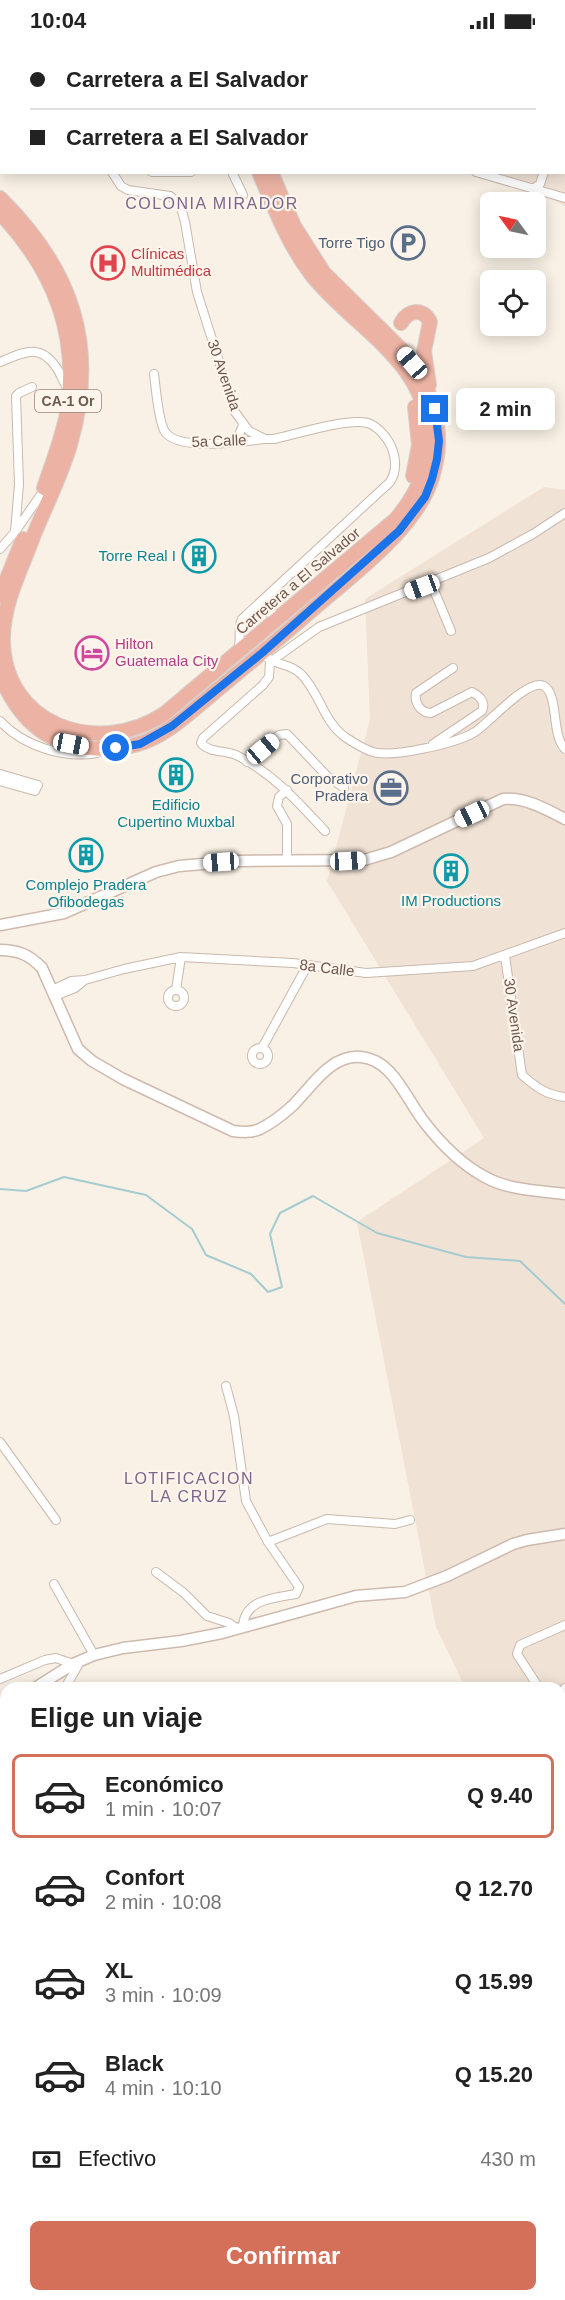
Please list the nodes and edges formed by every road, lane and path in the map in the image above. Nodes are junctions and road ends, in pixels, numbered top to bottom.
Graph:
1 (113, 174) edge
2 (233, 174) edge
3 (260, 174) edge
4 (272, 174) edge
5 (483, 174) edge
6 (543, 174) edge
7 (533, 189) junction
8 (243, 195) dead end
9 (0, 198) edge
10 (565, 198) edge
11 (0, 213) edge
12 (401, 324) dead end
13 (0, 362) edge
14 (64, 371) junction
15 (400, 371) dead end
16 (154, 374) dead end
17 (32, 387) dead end
18 (429, 393) junction
19 (243, 425) junction
20 (265, 439) junction
21 (236, 442) junction
22 (42, 493) junction
23 (565, 513) edge
24 (15, 532) junction
25 (0, 549) edge
26 (355, 554) junction
27 (431, 583) junction
28 (0, 596) edge
29 (258, 605) junction
30 (282, 616) junction
31 (451, 631) dead end
32 (236, 655) junction
33 (266, 657) junction
34 (453, 668) dead end
35 (0, 674) edge
36 (0, 721) edge
37 (128, 746) junction
38 (429, 747) junction
39 (565, 749) edge
40 (247, 762) junction
41 (0, 774) edge
42 (0, 781) edge
43 (344, 788) dead end
44 (287, 790) junction
45 (565, 819) edge
46 (326, 831) dead end
47 (287, 860) junction
48 (3, 923) edge
49 (565, 933) edge
50 (0, 951) edge
51 (505, 956) junction
52 (181, 957) junction
53 (307, 966) junction
54 (176, 990) dead end
55 (53, 993) junction
56 (262, 1048) dead end
57 (565, 1097) edge
58 (565, 1194) edge
59 (226, 1386) dead end
60 (0, 1442) edge
61 (56, 1520) dead end
62 (410, 1520) dead end
63 (565, 1534) edge
64 (268, 1542) junction
65 (156, 1572) dead end
66 (54, 1584) dead end
67 (565, 1625) edge
68 (240, 1628) junction
69 (94, 1655) junction
70 (77, 1662) junction
71 (0, 1679) edge
72 (45, 1682) edge
73 (68, 1682) edge
74 (535, 1682) edge

1 - 19 street, 30 Avenida
2 - 8 street
3 - 26 highway, Carretera a El Salvador / CA-1 Or
4 - 18 highway, Carretera a El Salvador
5 - 7 street
6 - 7 street
7 - 10 street
9 - 32 highway, Carretera a El Salvador / CA-1 Or
11 - 14 highway, CA-1 Or
12 - 18 highway
13 - 14 street
14 - 22 highway, CA-1 Or
15 - 26 highway
16 - 21 street, 5a Calle
17 - 24 street
18 - 33 highway, Carretera a El Salvador
19 - 20 street, 30 Avenida
19 - 21 street
20 - 21 street, 5a Calle
20 - 29 street
22 - 24 street
22 - 28 highway, CA-1 Or
23 - 27 street
24 - 25 street
26 - 30 highway, Carretera a El Salvador / CA-1 Or
27 - 31 street
27 - 33 street
29 - 30 street
29 - 32 street
30 - 32 highway, Carretera a El Salvador / CA-1 Or
33 - 37 highway, Carretera a El Salvador
33 - 38 street
33 - 40 street
34 - 38 street
35 - 37 highway, Carretera a El Salvador
36 - 37 street
38 - 39 street
40 - 43 street
40 - 44 street
41 - 42 street
44 - 46 street
44 - 47 street
45 - 47 main road
47 - 48 main road
49 - 51 street, 8a Calle
50 - 55 main road
51 - 53 street, 8a Calle
51 - 57 street, 30 Avenida
52 - 53 street, 8a Calle
52 - 54 street
52 - 55 street, 8a Calle
53 - 56 street
55 - 58 main road
59 - 64 street
60 - 61 street
62 - 64 street
63 - 68 main road
64 - 68 street
65 - 68 street
66 - 69 street
67 - 74 street
68 - 69 main road
69 - 70 main road
70 - 71 street
70 - 72 main road
70 - 73 street

